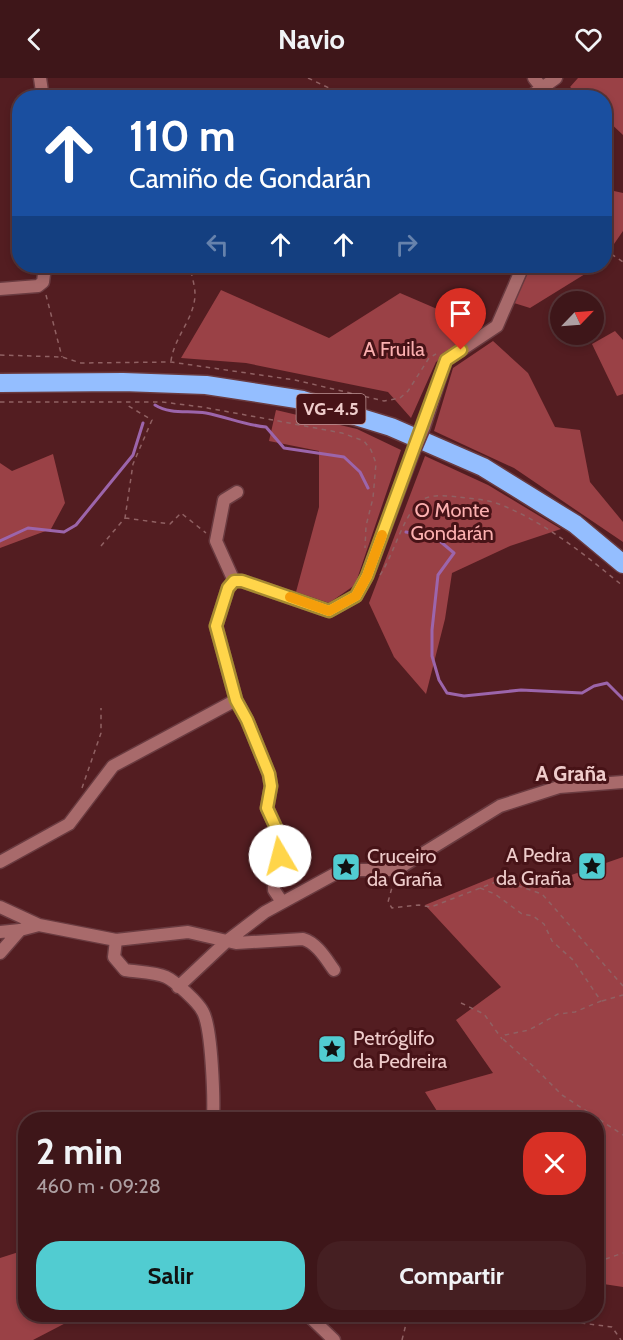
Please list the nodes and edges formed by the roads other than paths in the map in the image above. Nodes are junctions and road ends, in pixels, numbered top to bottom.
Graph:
1 (556, 78) edge
2 (538, 83) edge
3 (44, 273) edge
4 (520, 273) edge
5 (0, 289) edge
6 (0, 383) edge
7 (237, 492) dead end
8 (623, 564) edge
9 (234, 581) junction
10 (236, 700) junction
11 (623, 782) edge
12 (0, 862) edge
13 (282, 902) junction
14 (0, 907) edge
15 (39, 925) junction
16 (20, 930) junction
17 (0, 932) edge
18 (116, 940) junction
19 (227, 941) junction
20 (0, 953) edge
21 (334, 970) dead end
22 (178, 987) junction
23 (213, 1112) edge
24 (315, 1322) edge
25 (334, 1340) edge

1 - 2 street
3 - 5 street
4 - 9 street, bridge
6 - 8 highway, VG-4.5
7 - 9 street
9 - 10 street
10 - 12 street
10 - 13 street
11 - 13 street
13 - 19 street
14 - 15 street
15 - 16 street
15 - 18 street
16 - 17 street
16 - 20 street
18 - 19 street
18 - 22 street
19 - 21 street
19 - 22 street
22 - 23 street
24 - 25 street

